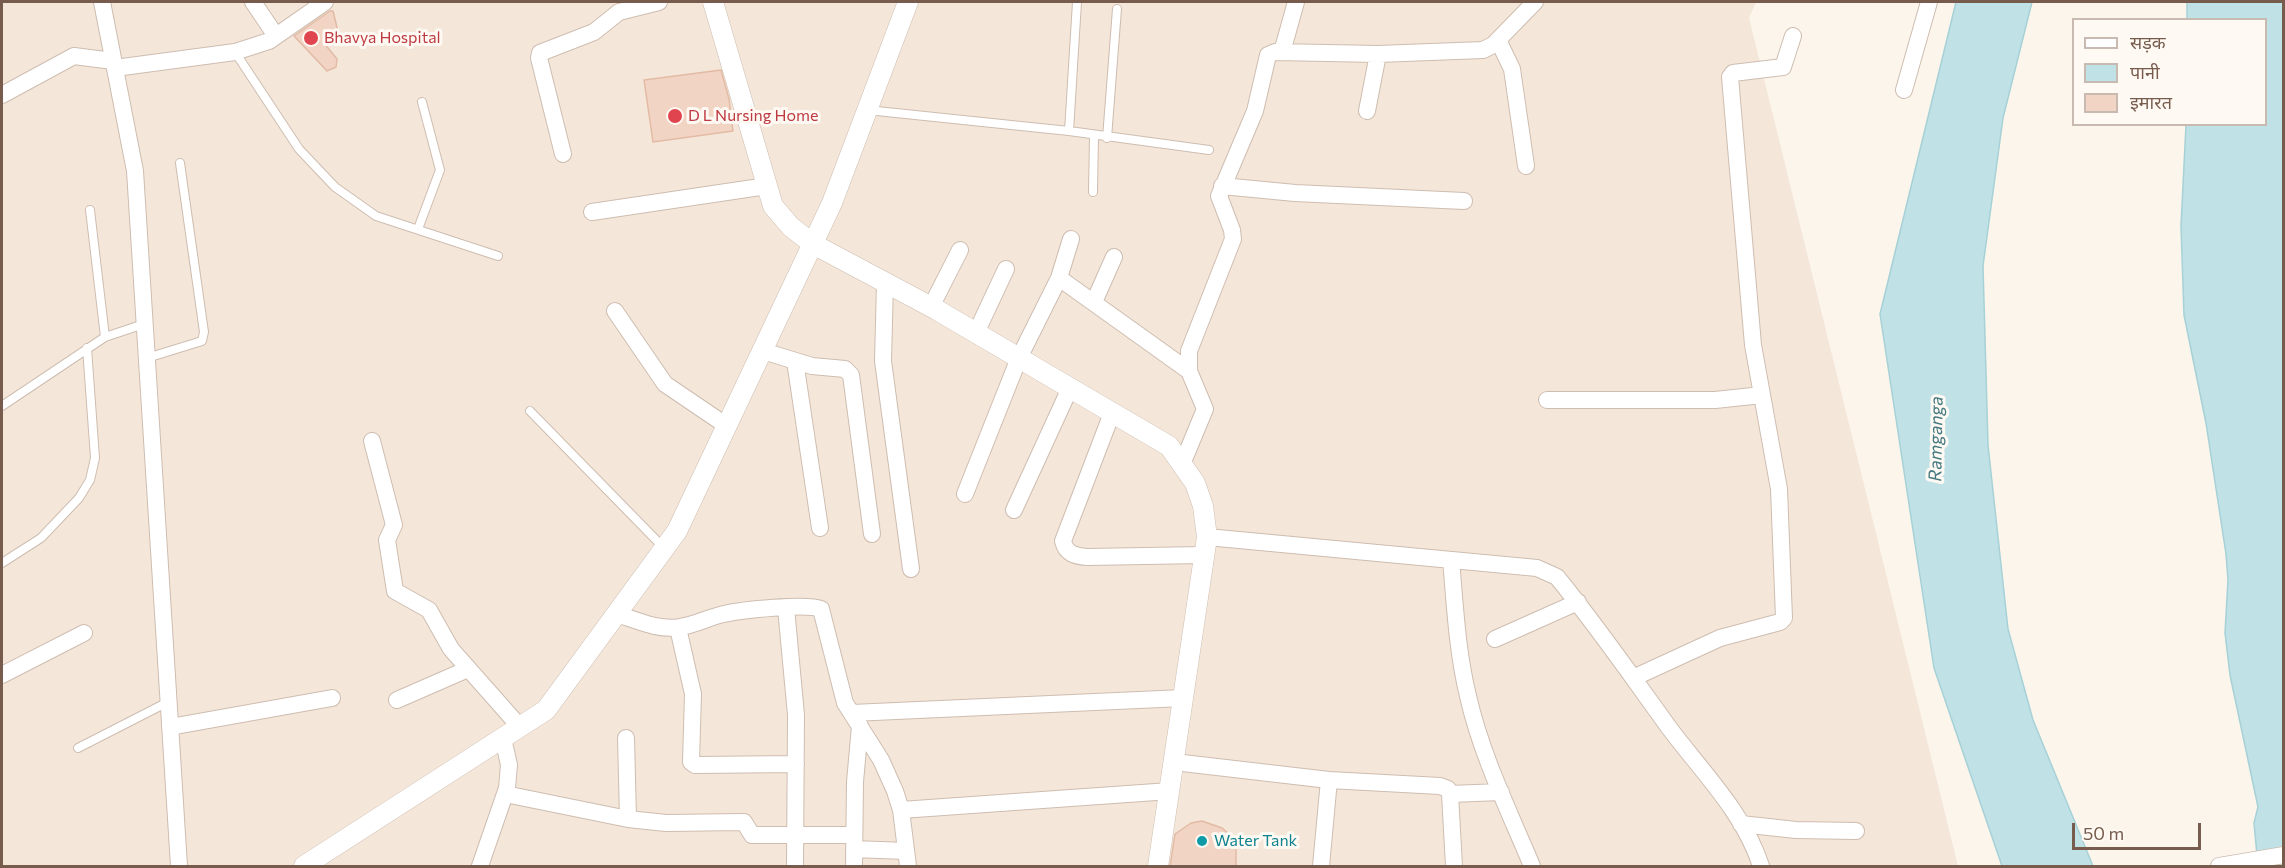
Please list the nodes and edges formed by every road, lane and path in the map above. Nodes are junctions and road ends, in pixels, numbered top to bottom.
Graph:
1 (102, 2) edge
2 (253, 2) edge
3 (325, 2) edge
4 (659, 2) edge
5 (713, 2) edge
6 (908, 2) edge
7 (1077, 2) edge
8 (1296, 2) edge
9 (1535, 2) edge
10 (1929, 2) edge
11 (1117, 9) dead end
12 (276, 36) junction
13 (1793, 36) dead end
14 (1498, 40) junction
15 (235, 52) junction
16 (1282, 52) junction
17 (1378, 54) junction
18 (114, 65) junction
19 (1904, 90) dead end
20 (2, 95) edge
21 (422, 102) dead end
22 (867, 110) junction
23 (1367, 111) dead end
24 (1069, 131) junction
25 (1094, 136) junction
26 (1107, 138) junction
27 (1209, 150) dead end
28 (563, 154) dead end
29 (180, 163) dead end
30 (1526, 166) dead end
31 (767, 186) junction
32 (1222, 186) junction
33 (1093, 192) dead end
34 (1464, 201) dead end
35 (90, 210) dead end
36 (592, 212) dead end
37 (418, 229) junction
38 (1071, 239) dead end
39 (813, 244) junction
40 (960, 250) dead end
41 (498, 256) dead end
42 (1114, 257) dead end
43 (1006, 269) dead end
44 (1059, 278) junction
45 (885, 283) junction
46 (1094, 302) junction
47 (931, 307) junction
48 (615, 311) dead end
49 (144, 324) junction
50 (976, 333) junction
51 (105, 337) junction
52 (87, 348) junction
53 (763, 351) junction
54 (147, 358) junction
55 (1019, 358) junction
56 (795, 361) junction
57 (1189, 371) junction
58 (1070, 388) junction
59 (1762, 395) junction
60 (1547, 400) dead end
61 (2, 406) edge
62 (530, 411) dead end
63 (1112, 413) junction
64 (727, 426) junction
65 (372, 441) dead end
66 (1183, 462) junction
67 (965, 495) dead end
68 (1014, 510) dead end
69 (820, 528) dead end
70 (872, 534) dead end
71 (1206, 546) junction
72 (665, 548) junction
73 (1451, 560) junction
74 (2, 563) edge
75 (911, 569) dead end
76 (1578, 602) junction
77 (786, 608) junction
78 (617, 614) junction
79 (678, 628) junction
80 (84, 633) dead end
81 (1495, 639) dead end
82 (468, 669) junction
83 (2, 675) edge
84 (1633, 678) junction
85 (332, 698) dead end
86 (1183, 698) junction
87 (397, 700) dead end
88 (168, 702) junction
89 (856, 720) junction
90 (170, 727) junction
91 (520, 727) junction
92 (503, 738) junction
93 (626, 738) dead end
94 (78, 748) dead end
95 (1174, 762) junction
96 (796, 764) junction
97 (1329, 780) junction
98 (1170, 791) junction
99 (1501, 792) junction
100 (505, 794) junction
101 (1450, 794) junction
102 (901, 810) junction
103 (628, 819) junction
104 (1741, 824) junction
105 (1856, 831) dead end
106 (797, 833) junction
107 (854, 842) junction
108 (2283, 855) edge
109 (907, 859) edge
110 (309, 865) edge
111 (178, 867) edge
112 (480, 867) edge
113 (795, 867) edge
114 (854, 867) edge
115 (1158, 867) edge
116 (1321, 867) edge
117 (1454, 867) edge
118 (1532, 867) edge
119 (1761, 867) edge
120 (2219, 867) edge

1 - 18 street
2 - 12 street
3 - 12 street
4 - 28 street
5 - 31 street
6 - 22 street
7 - 24 lane
8 - 16 street
9 - 14 street
10 - 19 street
11 - 26 lane
12 - 15 street
13 - 59 street
14 - 17 street
14 - 30 street
15 - 18 street
15 - 37 lane
16 - 17 street
16 - 32 street
17 - 23 street
18 - 20 street
18 - 49 street
21 - 37 lane
22 - 24 lane
22 - 39 street
24 - 25 lane
25 - 26 lane
25 - 33 lane
26 - 27 lane
29 - 54 lane
31 - 36 street
31 - 39 street
32 - 34 street
32 - 57 street
35 - 51 lane
37 - 41 lane
38 - 44 street
39 - 45 street
39 - 53 street
40 - 47 street
42 - 46 street
43 - 50 street
44 - 46 street
44 - 55 street
45 - 47 street
45 - 75 street
46 - 57 street
47 - 50 street
48 - 64 street
49 - 51 lane
49 - 54 street
50 - 55 street
51 - 52 lane
52 - 61 lane
52 - 74 lane
53 - 56 street
53 - 64 street
54 - 88 street
55 - 58 street
55 - 67 street
56 - 69 street
56 - 70 street
57 - 66 street
58 - 63 street
58 - 68 street
59 - 60 street
59 - 84 street
62 - 72 lane
63 - 66 street
63 - 71 street
64 - 72 street
65 - 82 street
66 - 71 street
71 - 73 street
71 - 86 street
72 - 78 street
73 - 76 street
73 - 99 street
76 - 81 street
76 - 84 street
77 - 79 street
77 - 89 street
77 - 96 street
78 - 79 street
78 - 91 street
79 - 96 street
80 - 83 street
82 - 87 street
82 - 91 street
84 - 104 street
85 - 90 street
86 - 89 street
86 - 95 street
88 - 90 street
88 - 94 lane
89 - 102 street
89 - 107 street
90 - 111 street
91 - 92 street
92 - 100 street
92 - 110 street
93 - 103 street
95 - 97 street
95 - 98 street
96 - 106 street
97 - 101 street
97 - 116 street
98 - 102 street
98 - 115 street
99 - 101 street
99 - 118 street
100 - 103 street
100 - 112 street
101 - 117 street
102 - 109 street
103 - 106 street
104 - 105 street
104 - 119 street
106 - 107 street
106 - 113 street
107 - 109 street
107 - 114 street
108 - 120 street

